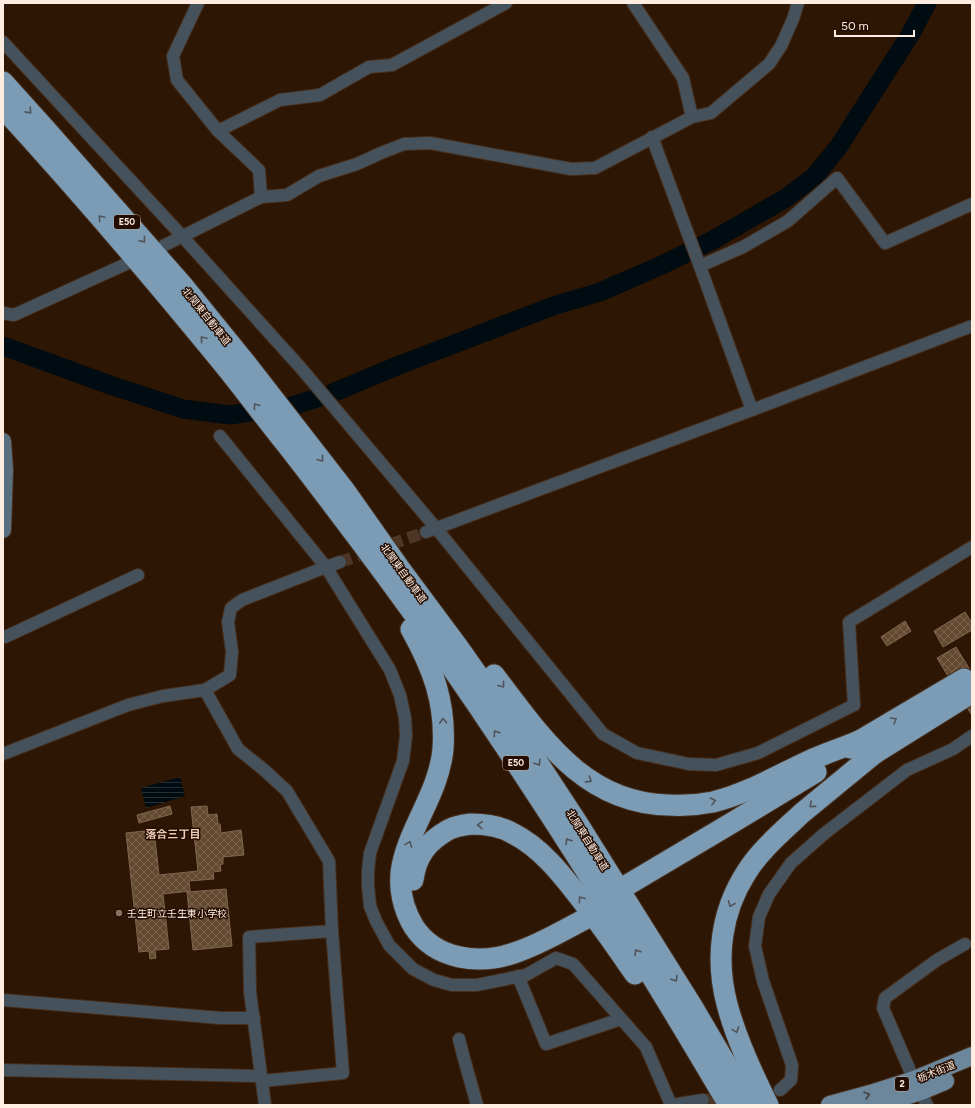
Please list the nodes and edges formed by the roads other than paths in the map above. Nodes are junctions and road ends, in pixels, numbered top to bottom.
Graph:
1 (198, 3) edge
2 (506, 3) edge
3 (633, 3) edge
4 (798, 3) edge
5 (3, 42) edge
6 (3, 82) edge
7 (3, 108) edge
8 (692, 117) junction
9 (218, 131) junction
10 (652, 138) junction
11 (261, 197) junction
12 (972, 204) edge
13 (182, 236) junction
14 (163, 246) dead end
15 (698, 261) junction
16 (126, 264) dead end
17 (3, 313) edge
18 (972, 326) edge
19 (238, 367) junction
20 (752, 410) junction
21 (288, 432) junction
22 (220, 436) dead end
23 (3, 440) edge
24 (345, 491) junction
25 (3, 530) edge
26 (431, 530) junction
27 (972, 547) edge
28 (340, 562) tunnel mouth
29 (326, 567) junction
30 (138, 575) dead end
31 (3, 636) edge
32 (970, 685) edge
33 (205, 690) junction
34 (972, 736) edge
35 (868, 747) junction
36 (3, 754) edge
37 (631, 888) dead end
38 (332, 931) junction
39 (965, 944) dead end
40 (518, 976) junction
41 (3, 1000) edge
42 (254, 1018) junction
43 (621, 1019) junction
44 (459, 1039) dead end
45 (972, 1056) edge
46 (3, 1070) edge
47 (972, 1070) edge
48 (262, 1078) junction
49 (921, 1092) edge
50 (763, 1101) edge
51 (712, 1103) edge
52 (265, 1105) edge
53 (477, 1105) edge
54 (671, 1105) edge
55 (729, 1105) edge
56 (830, 1105) edge
57 (878, 1105) edge

1 - 9 street
2 - 9 street
3 - 8 street
4 - 8 street
5 - 13 street
6 -> 19 highway, 北関東自動車道 / E50
19 -> 7 highway, 北関東自動車道 / E50
8 - 10 street
9 - 11 street
10 - 11 street
10 - 15 street
11 - 13 street
12 - 15 street
13 - 14 street
13 - 26 street
15 - 20 street
16 - 17 street
18 - 20 street
19 - 21 highway, 北関東自動車道 / E50
20 - 26 street
21 -> 24 highway, 北関東自動車道 / E50
51 -> 21 highway
55 -> 21 highway, 北関東自動車道 / E50
22 - 29 street
23 - 25 street
24 -> 35 highway
24 -> 50 highway, 北関東自動車道 / E50
26 - 27 street
28 - 29 street
29 - 33 street
29 - 40 street
30 - 31 street
32 - 35 highway
33 - 36 street
33 - 38 street
34 - 50 street
35 - 37 highway
35 -> 50 highway
38 - 42 street
38 - 48 street
39 - 49 street
40 - 43 street
40 - 43 street
41 - 42 street
42 - 48 street
43 - 54 street
44 - 53 street
45 - 49 main road, 栃木街道 / 2
46 - 48 street
47 - 49 main road, 栃木街道 / 2
48 - 52 street
56 -> 49 main road, 栃木街道 / 2
49 - 57 main road, 栃木街道 / 2
51 - 54 street

